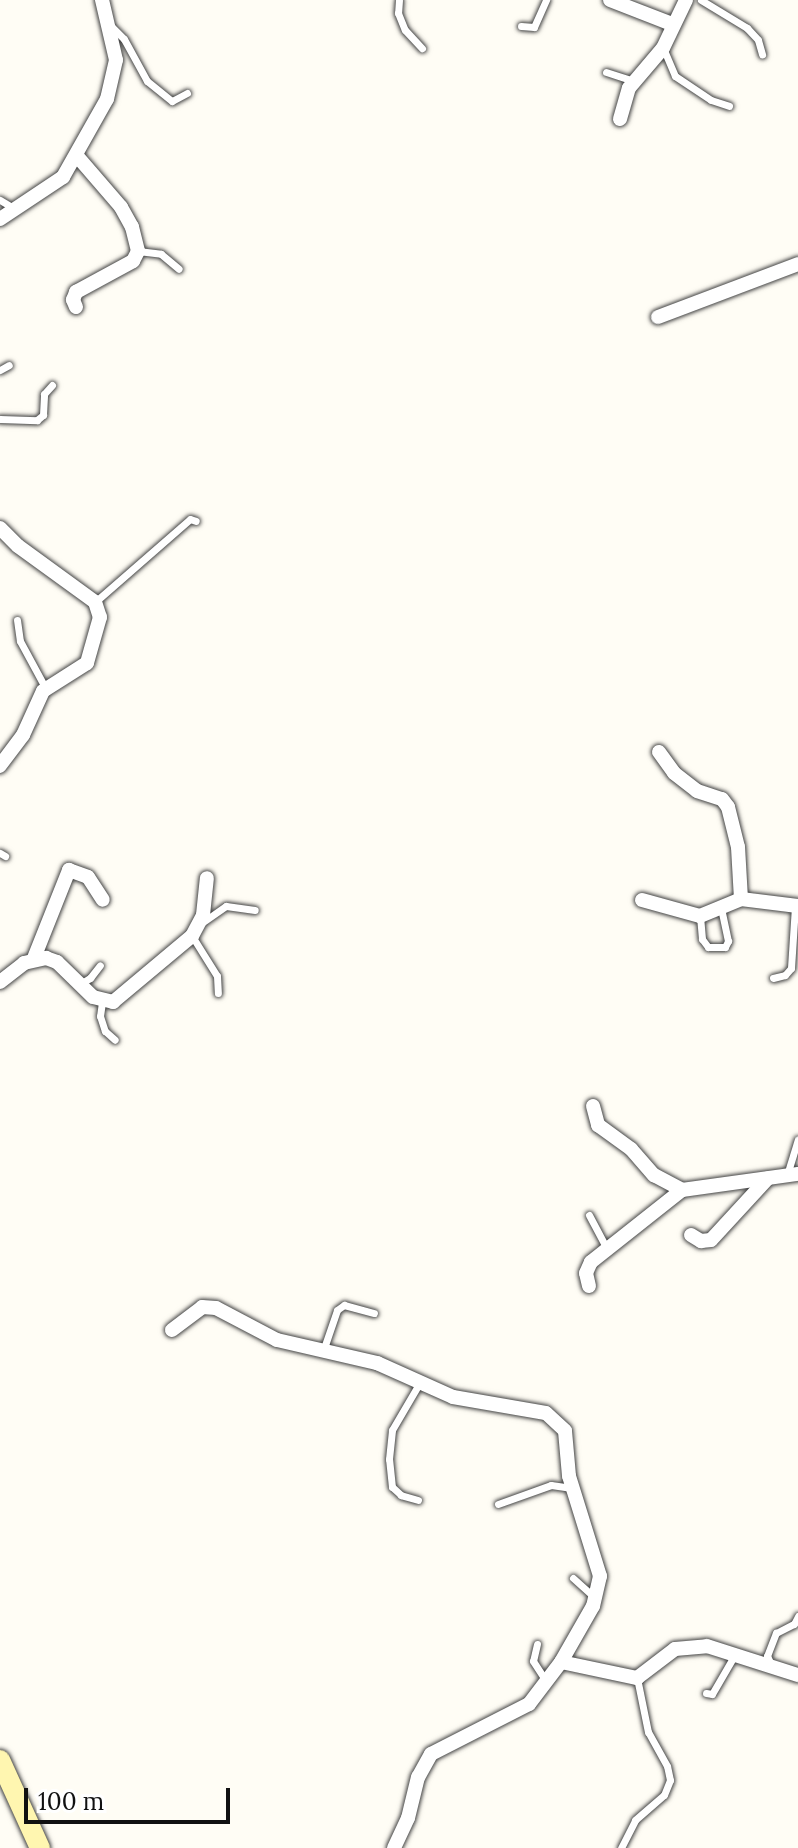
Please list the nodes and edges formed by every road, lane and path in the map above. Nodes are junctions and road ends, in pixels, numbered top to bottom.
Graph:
1 (102, 0) edge
2 (399, 0) edge
3 (546, 0) edge
4 (610, 0) edge
5 (686, 0) edge
6 (701, 0) edge
7 (672, 24) junction
8 (109, 25) junction
9 (521, 26) dead end
10 (422, 48) dead end
11 (663, 48) junction
12 (762, 54) dead end
13 (606, 72) dead end
14 (633, 81) junction
15 (187, 93) dead end
16 (729, 106) dead end
17 (620, 119) dead end
18 (77, 156) junction
19 (0, 200) edge
20 (15, 209) junction
21 (0, 219) edge
22 (138, 251) junction
23 (798, 264) edge
24 (179, 269) dead end
25 (76, 307) dead end
26 (658, 317) dead end
27 (9, 365) dead end
28 (0, 370) edge
29 (52, 385) dead end
30 (0, 419) edge
31 (196, 521) dead end
32 (0, 528) edge
33 (95, 602) junction
34 (17, 620) dead end
35 (46, 689) junction
36 (659, 752) dead end
37 (0, 766) edge
38 (207, 878) dead end
39 (741, 899) junction
40 (103, 900) dead end
41 (642, 900) dead end
42 (796, 906) edge
43 (721, 907) junction
44 (255, 910) dead end
45 (700, 916) junction
46 (195, 931) junction
47 (34, 958) junction
48 (100, 965) dead end
49 (773, 978) dead end
50 (0, 982) edge
51 (80, 984) junction
52 (218, 993) dead end
53 (102, 1002) junction
54 (115, 1040) dead end
55 (593, 1106) dead end
56 (798, 1140) edge
57 (793, 1174) edge
58 (768, 1178) junction
59 (682, 1190) junction
60 (589, 1215) dead end
61 (691, 1235) dead end
62 (606, 1247) junction
63 (589, 1286) dead end
64 (374, 1313) dead end
65 (172, 1330) dead end
66 (323, 1351) junction
67 (420, 1382) junction
68 (572, 1488) junction
69 (418, 1500) dead end
70 (498, 1504) dead end
71 (573, 1578) dead end
72 (595, 1599) junction
73 (798, 1616) edge
74 (537, 1644) dead end
75 (734, 1656) junction
76 (561, 1662) junction
77 (773, 1669) junction
78 (798, 1675) edge
79 (637, 1678) junction
80 (547, 1683) junction
81 (706, 1693) dead end
82 (0, 1760) edge
83 (40, 1848) edge
84 (394, 1848) edge
85 (621, 1848) edge

1 - 8 street
2 - 10 lane
3 - 9 lane
4 - 7 street
5 - 7 street
6 - 12 lane
7 - 11 street
8 - 15 lane
8 - 18 street
11 - 14 street
11 - 16 lane
13 - 14 lane
14 - 17 street
18 - 20 street
18 - 22 street
19 - 20 lane
20 - 21 street
22 - 24 lane
22 - 25 street
23 - 26 street
27 - 28 lane
29 - 30 lane
31 - 33 lane
32 - 33 street
33 - 35 street
34 - 35 lane
35 - 37 street
36 - 39 street
38 - 46 street
39 - 42 street
39 - 43 street
40 - 47 street
41 - 45 street
42 - 49 lane
43 - 45 street
43 - 45 lane
44 - 46 lane
46 - 52 lane
46 - 53 street
47 - 50 street
47 - 51 street
48 - 51 lane
51 - 53 street
53 - 54 lane
55 - 59 street
56 - 57 lane
57 - 58 street
58 - 59 street
58 - 61 street
59 - 62 street
60 - 62 lane
62 - 63 street
64 - 66 lane
65 - 66 street
66 - 67 street
67 - 68 street
67 - 69 lane
68 - 70 lane
68 - 72 street
71 - 72 lane
72 - 76 street
73 - 77 lane
74 - 80 lane
75 - 77 street
75 - 79 street
75 - 81 lane
76 - 79 street
76 - 80 street
77 - 78 street
79 - 85 lane
80 - 84 street
82 - 83 main road

